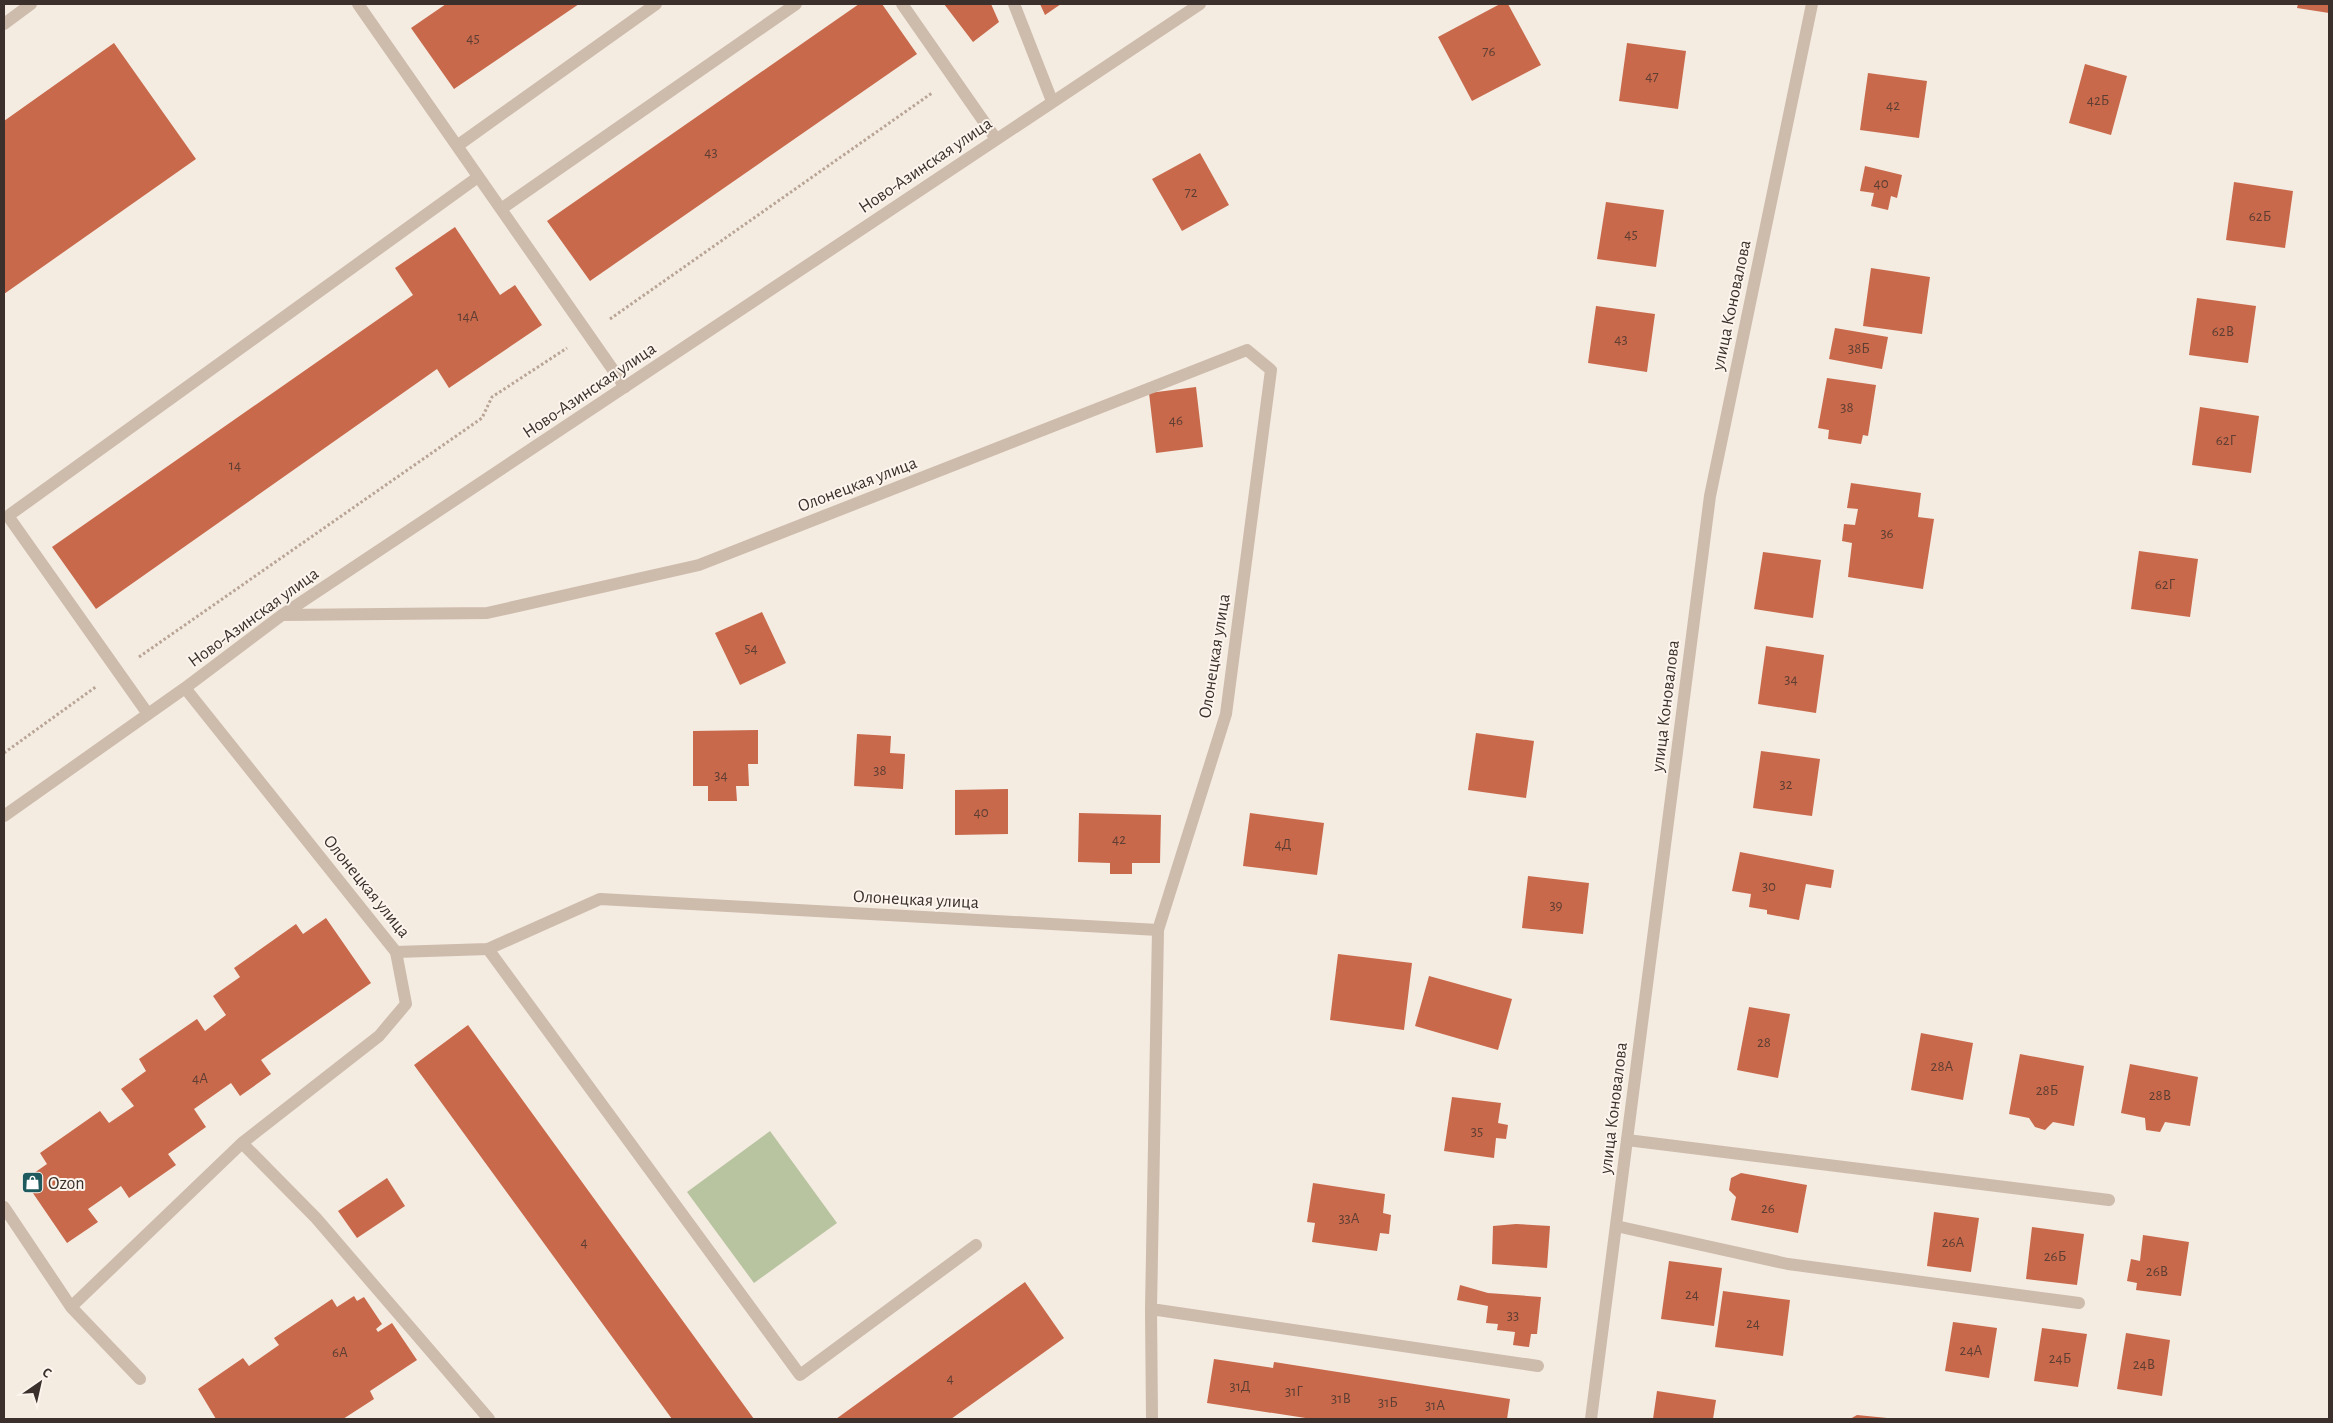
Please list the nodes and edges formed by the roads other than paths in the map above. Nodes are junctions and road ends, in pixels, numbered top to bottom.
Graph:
1 (30, 4) edge
2 (358, 4) edge
3 (656, 4) edge
4 (796, 4) edge
5 (902, 4) edge
6 (1014, 4) edge
7 (1200, 4) edge
8 (1812, 4) edge
9 (4, 24) edge
10 (1052, 101) junction
11 (996, 139) junction
12 (457, 146) junction
13 (478, 177) junction
14 (501, 209) junction
15 (625, 387) junction
16 (282, 616) junction
17 (185, 688) junction
18 (148, 714) junction
19 (4, 816) edge
20 (1158, 930) junction
21 (488, 949) junction
22 (396, 952) junction
23 (1627, 1140) junction
24 (242, 1143) junction
25 (2109, 1200) dead end
26 (4, 1207) edge
27 (1616, 1226) junction
28 (976, 1245) dead end
29 (2079, 1302) dead end
30 (71, 1307) junction
31 (1151, 1309) junction
32 (1538, 1366) dead end
33 (140, 1378) dead end
34 (490, 1419) edge
35 (1152, 1419) edge
36 (1591, 1419) edge

1 - 9 street
2 - 12 street
3 - 12 street
4 - 14 street
5 - 11 street
6 - 10 street
7 - 10 street, Ново-Азинская улица
8 - 23 street, улица Коновалова
10 - 11 street, Ново-Азинская улица
11 - 15 street, Ново-Азинская улица
12 - 13 street
13 - 14 street
13 - 18 street
14 - 15 street
15 - 16 street, Ново-Азинская улица
16 - 17 street, Ново-Азинская улица
16 - 20 street, Олонецкая улица
17 - 18 street, Ново-Азинская улица
17 - 22 street, Олонецкая улица
18 - 19 street, Ново-Азинская улица
20 - 21 street, Олонецкая улица
20 - 31 street
21 - 22 street, Олонецкая улица
21 - 28 street
22 - 24 street
23 - 25 street
23 - 27 street, улица Коновалова
24 - 30 street
24 - 34 street
26 - 30 street
27 - 29 street
27 - 36 street, улица Коновалова
30 - 33 street
31 - 32 street
31 - 35 street

